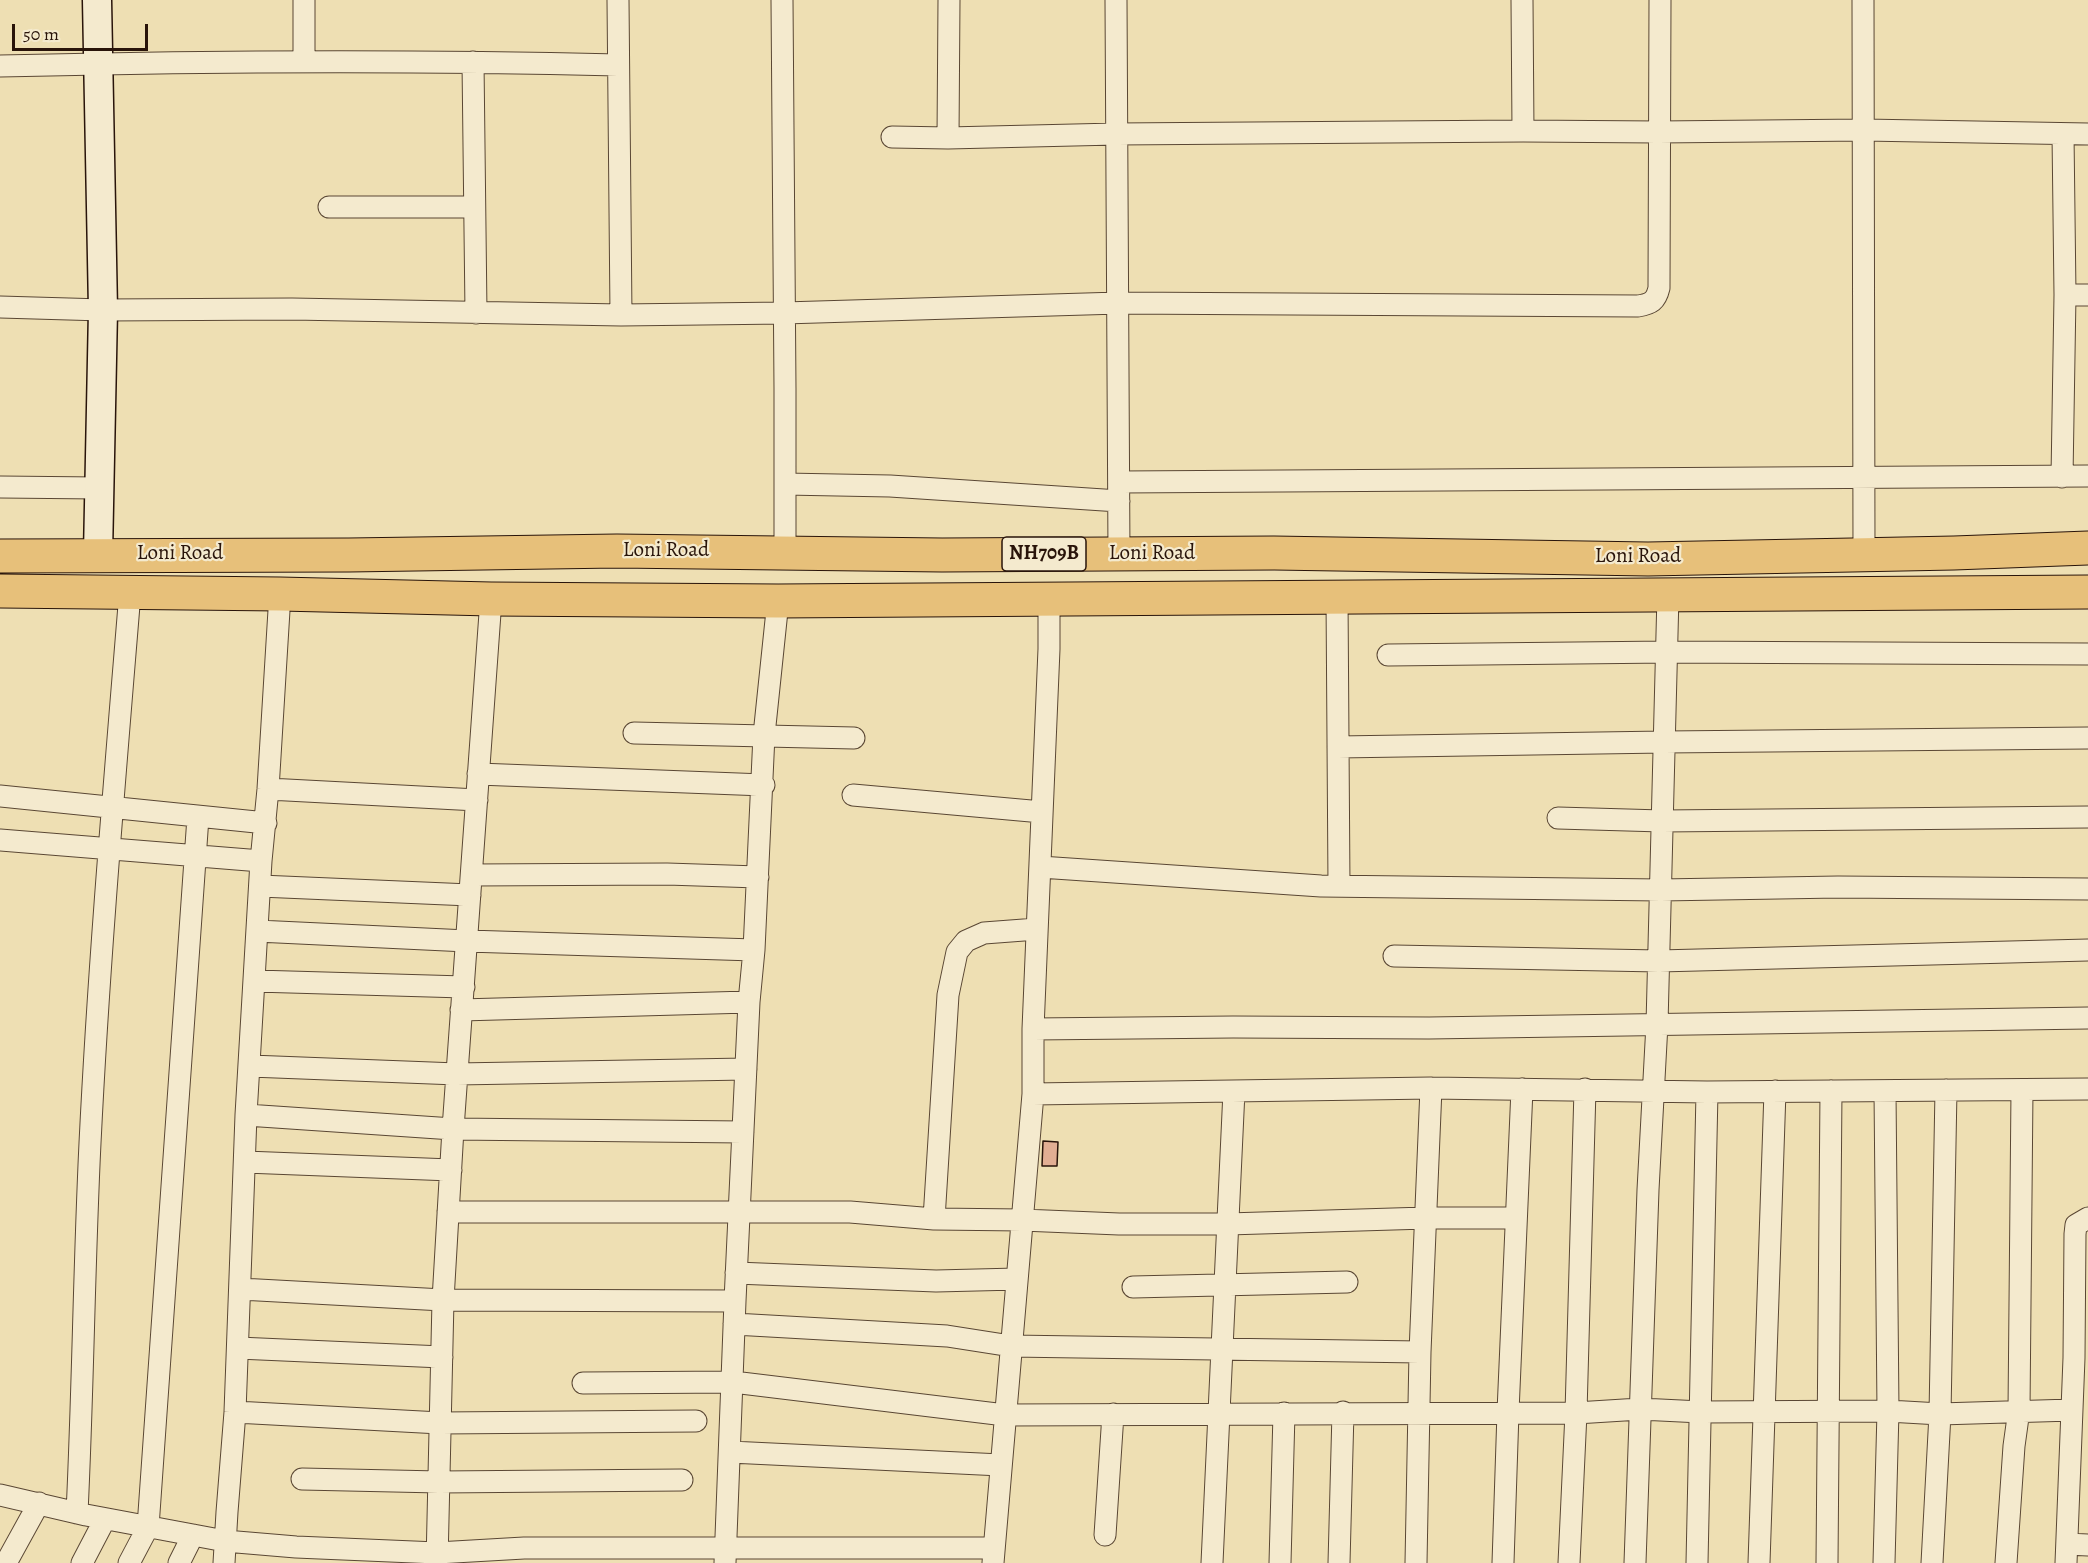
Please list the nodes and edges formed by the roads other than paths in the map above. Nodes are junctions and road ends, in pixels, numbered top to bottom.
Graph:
1 (97, 0) edge
2 (304, 0) edge
3 (618, 0) edge
4 (782, 0) edge
5 (949, 0) edge
6 (1116, 0) edge
7 (1522, 0) edge
8 (1660, 0) edge
9 (1863, 0) edge
10 (304, 62) junction
11 (473, 62) junction
12 (97, 64) junction
13 (618, 65) junction
14 (0, 66) edge
15 (1864, 130) junction
16 (1523, 131) junction
17 (1658, 132) junction
18 (1116, 134) junction
19 (2062, 134) junction
20 (2088, 134) edge
21 (892, 137) dead end
22 (948, 138) junction
23 (329, 207) dead end
24 (474, 207) junction
25 (2065, 295) junction
26 (2088, 295) edge
27 (1119, 303) junction
28 (0, 307) edge
29 (103, 310) junction
30 (476, 313) junction
31 (784, 314) junction
32 (621, 315) junction
33 (2088, 476) edge
34 (1865, 477) junction
35 (2062, 477) junction
36 (785, 484) junction
37 (0, 487) edge
38 (99, 488) junction
39 (1120, 492) junction
40 (2088, 548) edge
41 (785, 552) junction
42 (98, 554) junction
43 (1119, 554) junction
44 (1864, 554) junction
45 (0, 555) edge
46 (0, 591) edge
47 (2088, 592) edge
48 (130, 593) junction
49 (280, 594) junction
50 (1668, 595) junction
51 (1337, 597) junction
52 (491, 599) junction
53 (778, 601) junction
54 (1049, 601) junction
55 (1668, 652) junction
56 (2088, 654) edge
57 (1388, 655) dead end
58 (634, 733) dead end
59 (764, 735) junction
60 (854, 738) dead end
61 (2088, 738) edge
62 (1664, 742) junction
63 (1338, 747) junction
64 (478, 774) junction
65 (764, 785) junction
66 (268, 789) junction
67 (853, 795) dead end
68 (0, 796) edge
69 (477, 800) junction
70 (112, 808) junction
71 (1042, 812) junction
72 (198, 817) junction
73 (2088, 817) edge
74 (1558, 818) dead end
75 (1662, 821) junction
76 (266, 824) junction
77 (0, 840) edge
78 (108, 849) junction
79 (195, 856) junction
80 (261, 861) junction
81 (1040, 867) junction
82 (758, 877) junction
83 (471, 885) junction
84 (260, 886) junction
85 (1339, 886) junction
86 (2088, 889) edge
87 (1661, 890) junction
88 (1037, 929) junction
89 (257, 931) junction
90 (466, 941) junction
91 (754, 950) junction
92 (2088, 950) edge
93 (1394, 956) dead end
94 (1659, 961) junction
95 (255, 981) junction
96 (464, 987) junction
97 (749, 1002) junction
98 (461, 1010) junction
99 (2088, 1018) edge
100 (1657, 1024) junction
101 (1033, 1029) junction
102 (250, 1066) junction
103 (746, 1069) junction
104 (457, 1074) junction
105 (1431, 1088) junction
106 (1522, 1089) junction
107 (1585, 1089) junction
108 (2088, 1089) edge
109 (1654, 1090) junction
110 (1946, 1090) junction
111 (2022, 1090) junction
112 (1234, 1091) junction
113 (1775, 1091) junction
114 (1831, 1091) junction
115 (1885, 1091) junction
116 (1707, 1092) junction
117 (1033, 1094) junction
118 (246, 1115) junction
119 (453, 1129) junction
120 (743, 1132) junction
121 (245, 1161) junction
122 (451, 1170) junction
123 (448, 1212) junction
124 (739, 1212) junction
125 (1426, 1218) junction
126 (1516, 1218) junction
127 (2088, 1218) edge
128 (934, 1219) junction
129 (1022, 1220) junction
130 (1228, 1224) junction
131 (736, 1273) junction
132 (2081, 1277) edge
133 (1017, 1279) junction
134 (1347, 1282) dead end
135 (1226, 1285) junction
136 (1133, 1287) dead end
137 (240, 1289) junction
138 (443, 1300) junction
139 (735, 1300) junction
140 (734, 1324) junction
141 (2081, 1340) edge
142 (1011, 1346) junction
143 (238, 1348) junction
144 (1222, 1350) junction
145 (1420, 1352) junction
146 (442, 1357) junction
147 (583, 1383) dead end
148 (733, 1383) junction
149 (2077, 1401) edge
150 (1640, 1409) junction
151 (2019, 1410) junction
152 (1829, 1411) junction
153 (1888, 1411) junction
154 (235, 1412) junction
155 (1343, 1412) junction
156 (1508, 1412) junction
157 (1701, 1412) junction
158 (1764, 1412) junction
159 (1220, 1413) junction
160 (1284, 1413) junction
161 (1419, 1413) junction
162 (1576, 1413) junction
163 (1113, 1414) junction
164 (1940, 1414) junction
165 (1005, 1415) junction
166 (696, 1421) dead end
167 (440, 1423) junction
168 (2079, 1448) edge
169 (730, 1452) junction
170 (1001, 1465) junction
171 (302, 1479) dead end
172 (682, 1480) dead end
173 (439, 1482) junction
174 (0, 1495) edge
175 (2078, 1500) edge
176 (39, 1503) junction
177 (77, 1513) junction
178 (105, 1519) junction
179 (148, 1527) junction
180 (193, 1535) junction
181 (1105, 1536) dead end
182 (225, 1541) junction
183 (2074, 1551) edge
184 (296, 1555) edge
185 (725, 1555) edge
186 (809, 1555) edge
187 (994, 1555) edge
188 (362, 1556) edge
189 (437, 1558) edge
190 (6, 1563) edge
191 (82, 1563) edge
192 (129, 1563) edge
193 (179, 1563) edge
194 (225, 1563) edge
195 (1212, 1563) edge
196 (1280, 1563) edge
197 (1339, 1563) edge
198 (1416, 1563) edge
199 (1503, 1563) edge
200 (1569, 1563) edge
201 (1635, 1563) edge
202 (1696, 1563) edge
203 (1759, 1563) edge
204 (1827, 1563) edge
205 (1884, 1563) edge
206 (1932, 1563) edge
207 (2006, 1563) edge

1 - 12 street
2 - 10 street
3 - 13 street
4 - 31 street
5 - 22 street
6 - 18 street
7 - 16 street
8 - 17 street
9 - 15 street
10 - 11 street
10 - 12 street
11 - 13 street
11 - 24 street
12 - 14 street
12 - 29 street
13 - 32 street
15 - 17 street
15 - 19 street
15 - 34 street
16 - 17 street
16 - 18 street
17 - 27 street
18 - 22 street
18 - 27 street
19 - 20 street
19 - 25 street
21 - 22 street
23 - 24 street
24 - 30 street
25 - 26 street
25 - 35 street
27 - 31 street
27 - 39 street
28 - 29 street
29 - 30 street
29 - 38 street
30 - 32 street
31 - 32 street
31 - 36 street
33 - 35 street
34 - 35 street
34 - 39 street
34 - 44 street
36 - 39 street
36 - 41 street
37 - 38 street
38 - 42 street
39 - 43 street
40 - 44 highway, Loni Road / NH709B
41 - 42 highway, Loni Road / NH709B
41 - 43 highway, Loni Road / NH709B
42 - 45 highway, Loni Road / NH709B
43 - 44 highway, Loni Road / NH709B
46 - 48 highway, Loni Road / NH709B
47 - 50 highway, Loni Road / NH709B
48 - 49 highway, Loni Road / NH709B
48 - 70 street
49 - 52 highway, Loni Road / NH709B
49 - 66 street
50 - 51 highway, Loni Road / NH709B
50 - 55 street
51 - 54 highway, Loni Road / NH709B
51 - 63 street
52 - 53 highway, Loni Road / NH709B
52 - 64 street
53 - 54 highway, Loni Road / NH709B
53 - 59 street
54 - 71 street
55 - 56 street
55 - 57 street
55 - 62 street
58 - 59 street
59 - 60 street
59 - 65 street
61 - 62 street
62 - 63 street
62 - 75 street
63 - 85 street
64 - 65 street
64 - 69 street
65 - 82 street
66 - 69 street
66 - 76 street
67 - 71 street
68 - 70 street
69 - 83 street
70 - 72 street
70 - 78 street
71 - 81 street
72 - 76 street
72 - 79 street
73 - 75 street
74 - 75 street
75 - 87 street
76 - 80 street
77 - 78 street
78 - 79 street
78 - 177 street
79 - 80 street
79 - 179 street
80 - 84 street
81 - 85 street
81 - 88 street
82 - 83 street
82 - 91 street
83 - 84 street
83 - 90 street
84 - 89 street
85 - 87 street
86 - 87 street
87 - 94 street
88 - 101 street
88 - 128 street
89 - 90 street
89 - 95 street
90 - 91 street
90 - 96 street
91 - 97 street
92 - 94 street
93 - 94 street
94 - 100 street
95 - 96 street
95 - 102 street
96 - 98 street
97 - 98 street
97 - 103 street
98 - 104 street
99 - 100 street
100 - 101 street
100 - 109 street
101 - 117 street
102 - 104 street
102 - 118 street
103 - 104 street
103 - 120 street
104 - 119 street
105 - 106 street
105 - 112 street
105 - 125 street
106 - 107 street
106 - 126 street
107 - 109 street
107 - 162 street
108 - 111 street
109 - 116 street
109 - 150 street
110 - 111 street
110 - 115 street
110 - 164 street
111 - 151 street
112 - 117 street
112 - 130 street
113 - 114 street
113 - 116 street
113 - 158 street
114 - 115 street
114 - 152 street
115 - 153 street
116 - 157 street
117 - 129 street
118 - 119 street
118 - 121 street
119 - 120 street
119 - 122 street
120 - 124 street
121 - 122 street
121 - 137 street
122 - 123 street
123 - 124 street
123 - 138 street
124 - 128 street
124 - 131 street
125 - 126 street
125 - 130 street
125 - 145 street
126 - 156 street
127 - 132 street
128 - 129 street
129 - 130 street
129 - 133 street
130 - 135 street
131 - 133 street
131 - 139 street
132 - 141 street
133 - 142 street
134 - 135 street
135 - 136 street
135 - 144 street
137 - 138 street
137 - 143 street
138 - 139 street
138 - 146 street
139 - 140 street
140 - 142 street
140 - 148 street
141 - 149 street
142 - 144 street
142 - 165 street
143 - 146 street
143 - 154 street
144 - 145 street
144 - 159 street
145 - 161 street
146 - 167 street
147 - 148 street
148 - 165 street
148 - 169 street
149 - 151 street
149 - 168 street
150 - 157 street
150 - 162 street
150 - 201 street
151 - 164 street
151 - 207 street
152 - 153 street
152 - 158 street
152 - 204 street
153 - 164 street
153 - 205 street
154 - 167 street
154 - 182 street
155 - 160 street
155 - 161 street
155 - 197 street
156 - 161 street
156 - 162 street
156 - 199 street
157 - 158 street
157 - 202 street
158 - 203 street
159 - 160 street
159 - 163 street
159 - 195 street
160 - 196 street
161 - 198 street
162 - 200 street
163 - 165 street
163 - 181 street
164 - 206 street
165 - 170 street
166 - 167 street
167 - 173 street
168 - 175 street
169 - 170 street
169 - 185 street
170 - 187 street
171 - 173 street
172 - 173 street
173 - 189 street
174 - 176 street
175 - 183 street
176 - 177 street
176 - 190 street
177 - 178 street
178 - 179 street
178 - 191 street
179 - 180 street
179 - 192 street
180 - 182 street
180 - 193 street
182 - 184 street
182 - 194 street
184 - 188 street
185 - 186 street
185 - 189 street
186 - 187 street
188 - 189 street

